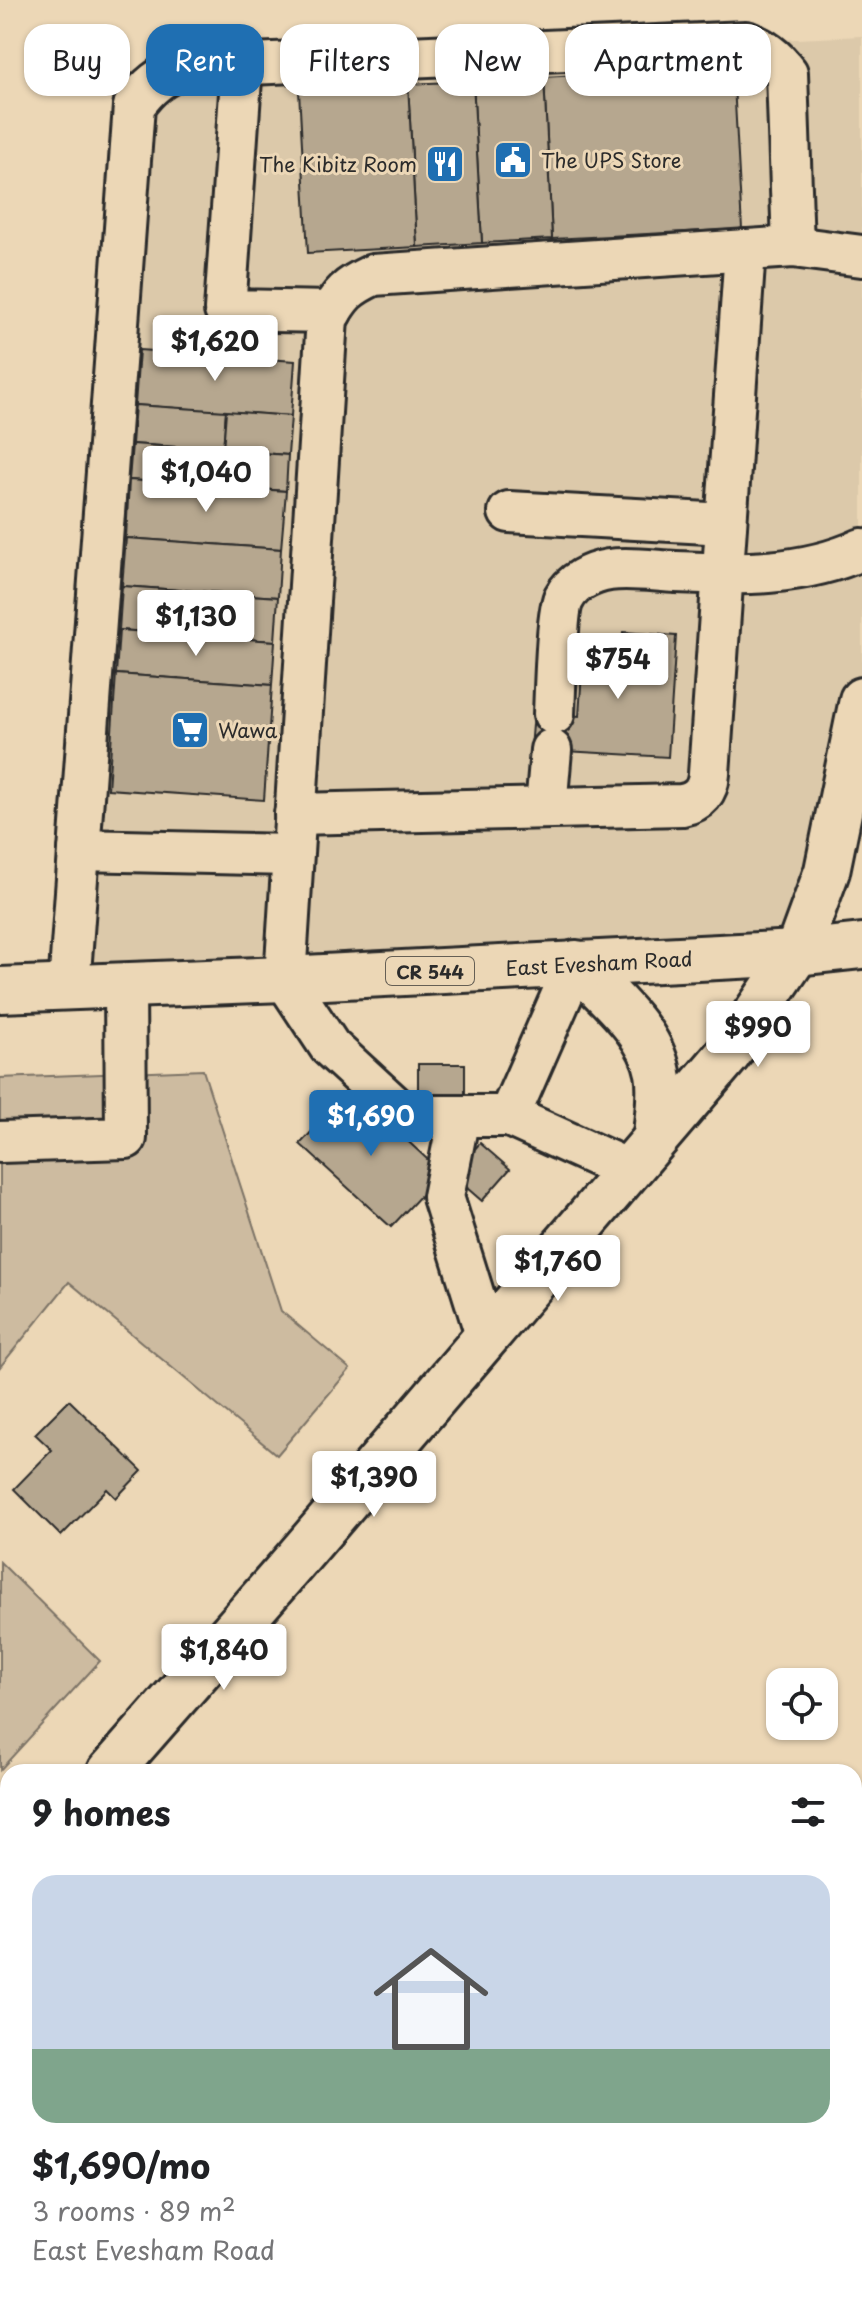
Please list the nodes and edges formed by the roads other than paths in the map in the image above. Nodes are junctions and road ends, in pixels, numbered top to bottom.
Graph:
1 (264, 63) edge
2 (146, 90) edge
3 (240, 96) edge
4 (793, 247) junction
5 (745, 250) junction
6 (862, 256) edge
7 (331, 312) junction
8 (509, 512) dead end
9 (726, 524) junction
10 (862, 549) edge
11 (723, 575) junction
12 (862, 700) edge
13 (546, 808) junction
14 (295, 814) junction
15 (79, 850) junction
16 (292, 855) junction
17 (862, 946) edge
18 (797, 953) junction
19 (576, 963) junction
20 (285, 979) junction
21 (125, 984) junction
22 (69, 987) junction
23 (0, 990) edge
24 (459, 1116) junction
25 (509, 1116) junction
26 (656, 1137) junction
27 (0, 1142) edge
28 (628, 1170) junction
29 (486, 1335) junction
30 (117, 1764) edge

1 - 4 lane
2 - 15 lane
3 - 7 lane
4 - 5 lane
4 - 6 lane
5 - 7 lane
5 - 9 lane
7 - 14 lane
8 - 9 lane
9 - 11 lane
10 - 11 lane
11 - 13 lane
11 - 13 lane
12 - 18 main road
13 - 14 lane
14 - 16 lane
15 - 16 lane
15 - 22 lane
16 - 20 lane
17 - 18 main road, East Evesham Road / CR 544
18 - 19 main road, East Evesham Road / CR 544
18 - 26 main road
19 - 20 main road, East Evesham Road / CR 544
19 - 25 lane
19 - 26 main road
20 - 21 main road, East Evesham Road / CR 544
20 - 24 lane
21 - 22 main road, East Evesham Road / CR 544
21 - 27 lane
22 - 23 main road, East Evesham Road / CR 544
24 - 25 lane
24 - 29 lane
25 - 28 lane
26 - 28 main road
28 - 29 main road
29 - 30 main road

